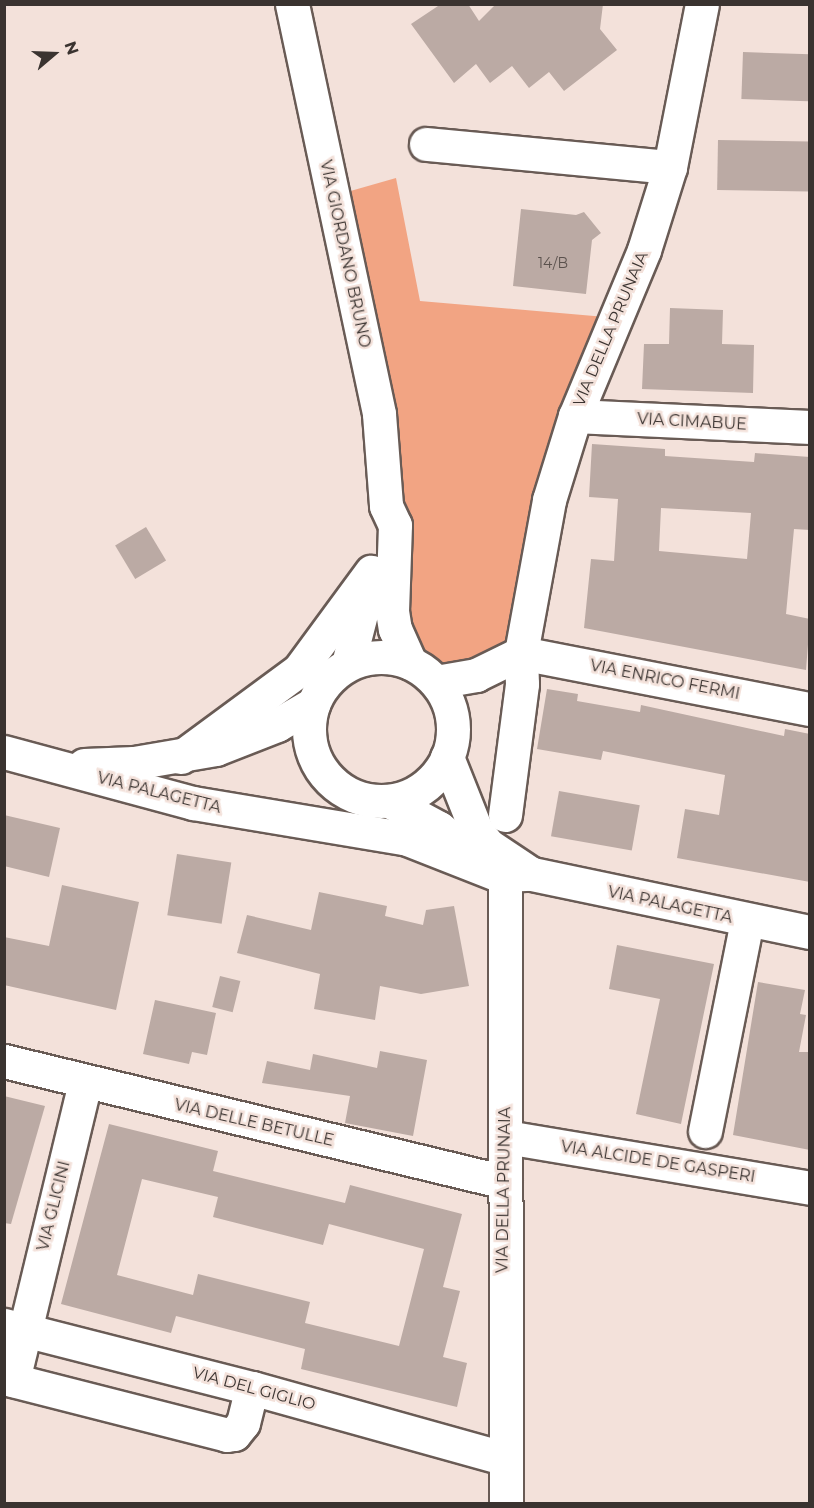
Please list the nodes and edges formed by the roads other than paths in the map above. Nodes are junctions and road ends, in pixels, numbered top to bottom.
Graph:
1 (292, 4) edge
2 (702, 4) edge
3 (426, 144) dead end
4 (670, 167) junction
5 (575, 416) junction
6 (810, 428) edge
7 (386, 506) junction
8 (371, 572) junction
9 (521, 653) junction
10 (348, 664) junction
11 (423, 673) junction
12 (313, 704) junction
13 (810, 709) edge
14 (4, 752) edge
15 (181, 757) junction
16 (447, 757) junction
17 (57, 765) junction
18 (350, 794) junction
19 (389, 801) junction
20 (505, 815) dead end
21 (262, 816) junction
22 (509, 874) junction
23 (747, 920) junction
24 (810, 932) edge
25 (4, 1061) edge
26 (84, 1082) junction
27 (705, 1131) dead end
28 (506, 1137) junction
29 (505, 1182) junction
30 (810, 1188) edge
31 (14, 1327) edge
32 (9, 1379) edge
33 (252, 1388) junction
34 (503, 1458) junction
35 (506, 1503) edge

1 - 7 street, VIA GIORDANO BRUNO
2 - 4 street, VIA DELLA PRUNAIA
3 - 4 street
4 - 5 street, VIA DELLA PRUNAIA
5 - 6 street, VIA CIMABUE
5 - 9 street, VIA DELLA PRUNAIA
7 - 8 street, VIA GIORDANO BRUNO
7 - 11 street, VIA GIORDANO BRUNO
8 - 10 street, VIA GIORDANO BRUNO
8 - 15 street, VIA GIORDANO BRUNO
9 - 11 street
9 - 13 street, VIA ENRICO FERMI
9 - 20 street, VIA DELLA PRUNAIA
10 - 11 street, VIA PALAGETTA
10 - 12 street, VIA PALAGETTA
11 - 16 street
12 - 15 street, VIA PALAGETTA
12 - 18 street, VIA PALAGETTA
14 - 17 street, VIA PALAGETTA
15 - 17 street, VIA PALAGETTA
16 - 19 street
16 - 22 street, VIA PALAGETTA
17 - 21 street, VIA PALAGETTA
18 - 19 street, VIA PALAGETTA
18 - 21 street, VIA PALAGETTA
19 - 22 street, VIA PALAGETTA
21 - 22 street, VIA PALAGETTA
22 - 23 street, VIA PALAGETTA
22 - 28 street, VIA DELLA PRUNAIA
23 - 24 street, VIA PALAGETTA
23 - 27 street
25 - 26 street, VIA DELLE BETULLE
26 - 29 street, VIA DELLE BETULLE
26 - 31 street, VIA GLICINI
28 - 29 street, VIA DELLA PRUNAIA
28 - 30 street, VIA ALCIDE DE GASPERI
29 - 34 street, VIA DELLA PRUNAIA
31 - 32 street, VIA GLICINI
31 - 33 street, VIA DEL GIGLIO
32 - 33 street
33 - 34 street, VIA DEL GIGLIO
34 - 35 street, VIA DELLA PRUNAIA

